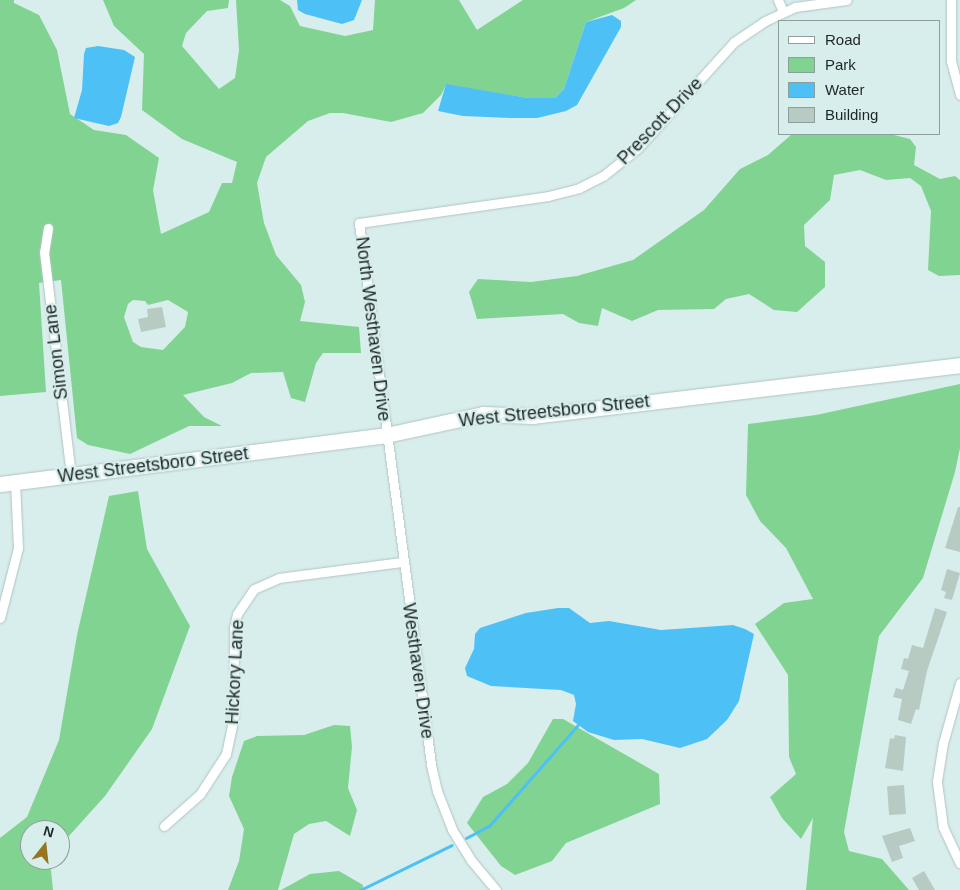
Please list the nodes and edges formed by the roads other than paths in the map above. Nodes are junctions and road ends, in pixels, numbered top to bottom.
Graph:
1 (778, 0) edge
2 (848, 0) edge
3 (951, 0) edge
4 (783, 12) junction
5 (960, 96) edge
6 (359, 223) joint
7 (48, 228) dead end
8 (960, 365) edge
9 (386, 435) junction
10 (70, 476) junction
11 (8, 484) edge
12 (402, 562) junction
13 (0, 618) edge
14 (960, 683) edge
15 (164, 826) dead end
16 (960, 863) edge
17 (496, 890) edge

1 - 4 street
2 - 4 street, Prescott Drive
3 - 5 street
4 - 6 street, Prescott Drive
6 - 9 street, North Westhaven Drive
7 - 10 street, Simon Lane
8 - 9 main road, West Streetsboro Street
9 - 10 main road, West Streetsboro Street
9 - 12 street, Westhaven Drive
10 - 11 main road, West Streetsboro Street
11 - 13 street
12 - 15 street, Hickory Lane
12 - 17 street, Westhaven Drive
14 - 16 street

